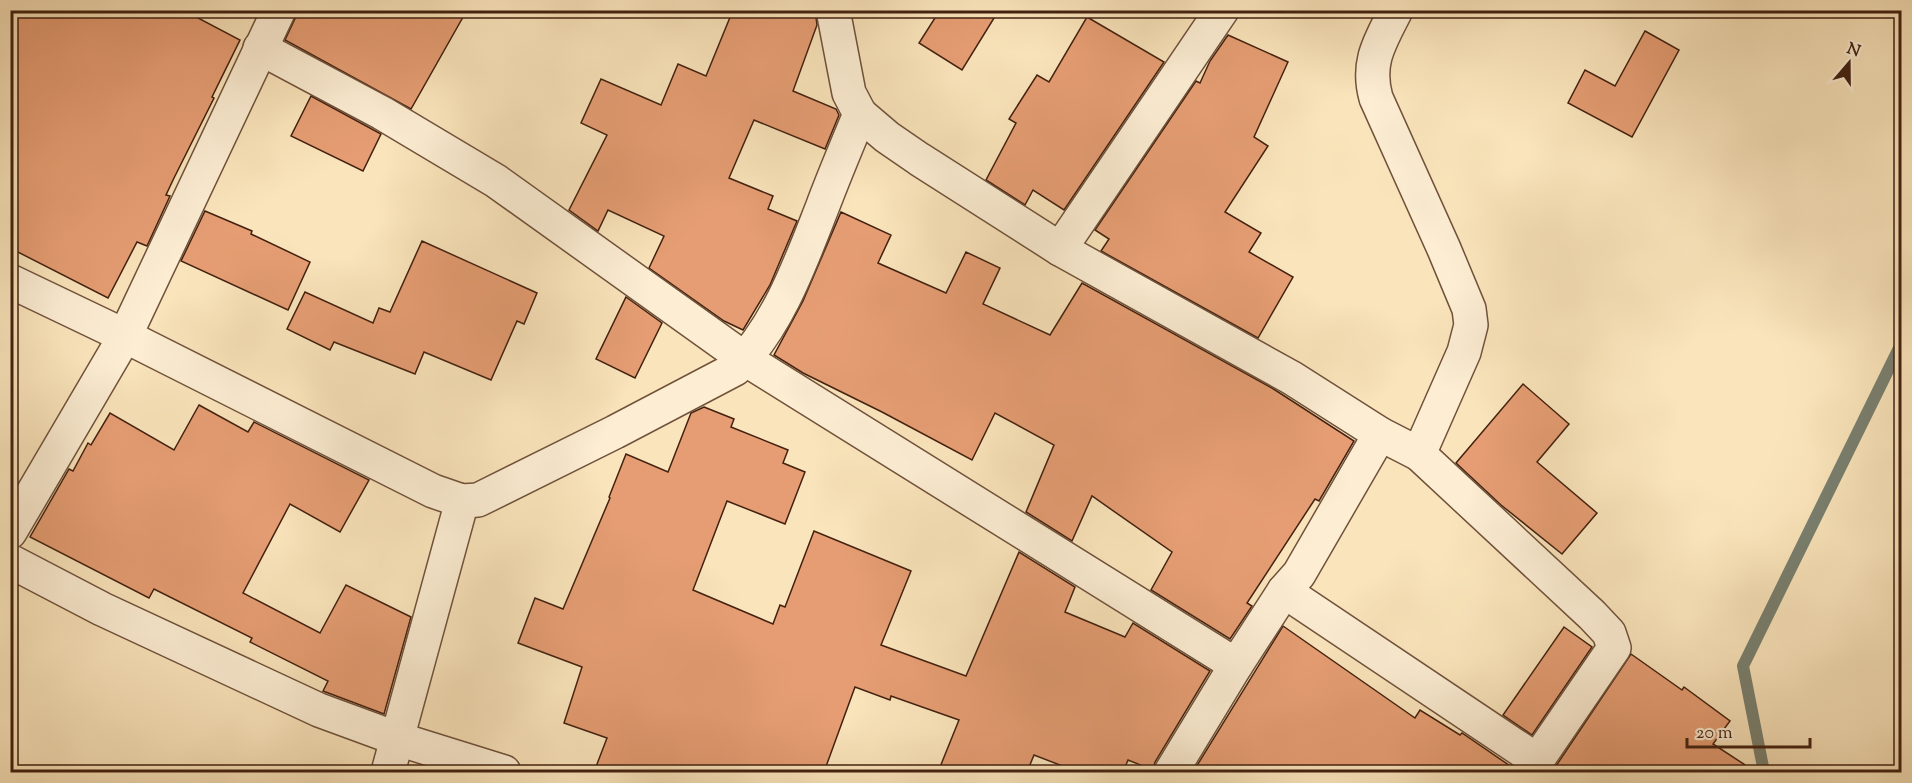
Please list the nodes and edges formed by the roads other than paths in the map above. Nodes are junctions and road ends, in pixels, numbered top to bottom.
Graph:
1 (279, 10) edge
2 (833, 10) edge
3 (1222, 10) edge
4 (1396, 10) edge
5 (260, 48) junction
6 (860, 114) junction
7 (1060, 249) junction
8 (10, 281) edge
9 (125, 336) junction
10 (745, 359) junction
11 (1380, 434) junction
12 (1419, 454) junction
13 (462, 501) junction
14 (10, 532) edge
15 (10, 561) edge
16 (1284, 591) junction
17 (1236, 665) junction
18 (398, 739) junction
19 (1537, 767) edge
20 (388, 772) edge
21 (504, 772) edge
22 (1172, 772) edge

1 - 5 street
2 - 6 street
3 - 7 street
4 - 12 street
5 - 9 street
5 - 10 street
6 - 7 street
6 - 10 street
7 - 11 street
8 - 9 street
9 - 13 street
9 - 14 street
10 - 13 street
10 - 17 street
11 - 12 street
11 - 16 street
12 - 19 street
13 - 18 street
15 - 18 street
16 - 17 street
16 - 19 street
17 - 22 street
18 - 20 street
18 - 21 street

